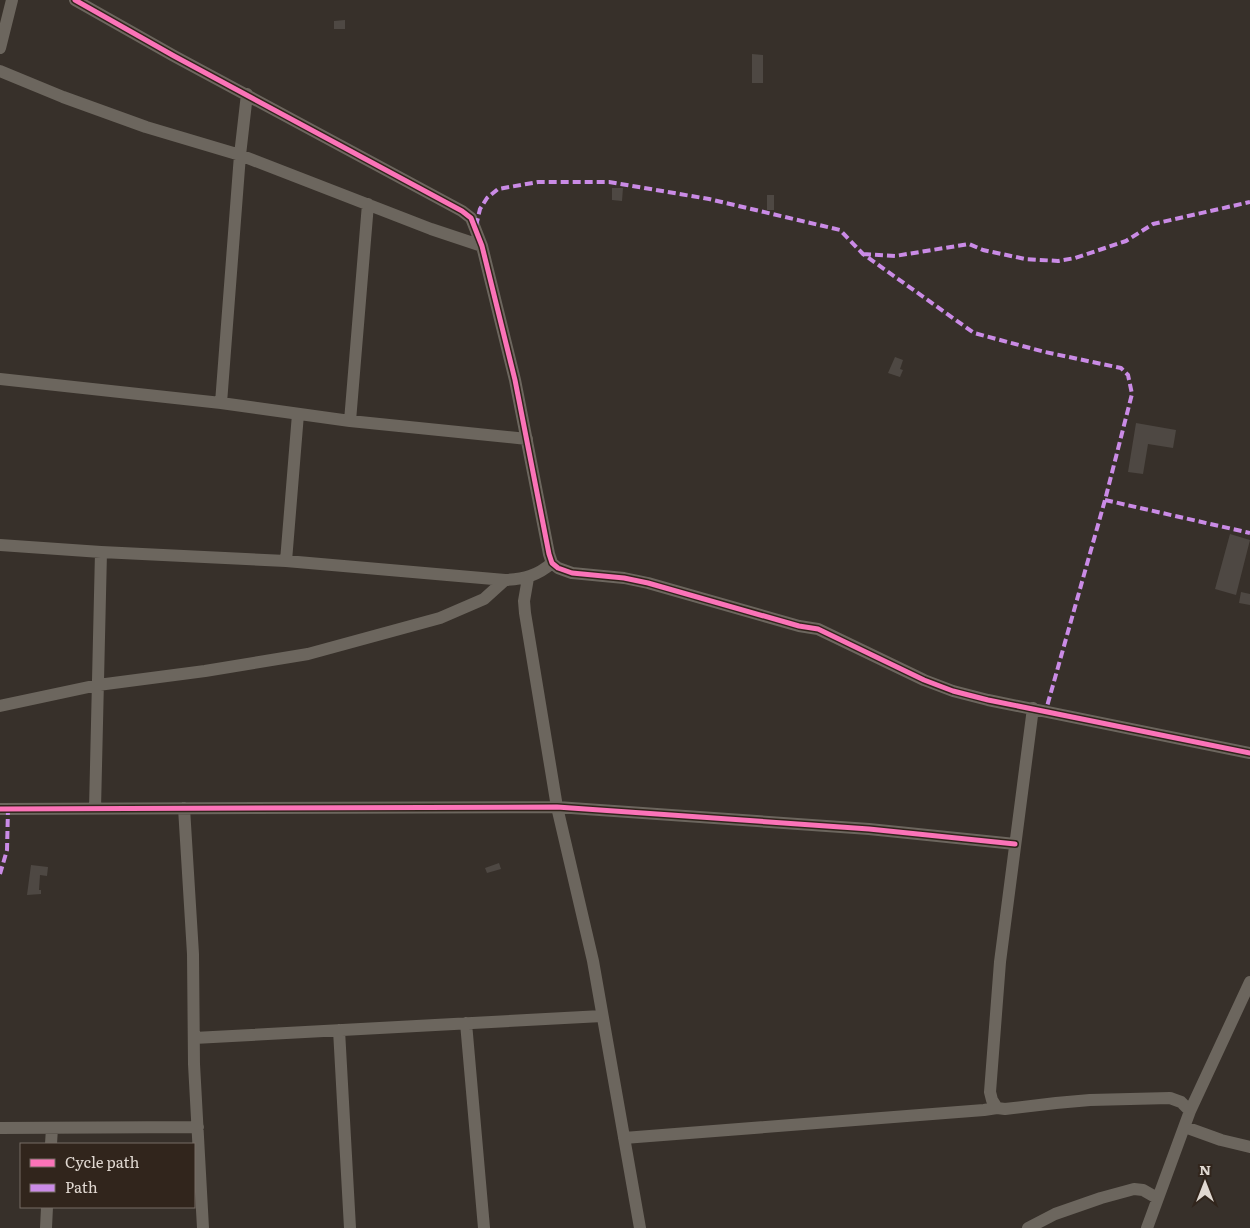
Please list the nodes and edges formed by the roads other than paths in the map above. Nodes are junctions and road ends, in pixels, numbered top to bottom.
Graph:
1 (12, 0) edge
2 (75, 0) edge
3 (0, 48) edge
4 (0, 71) edge
5 (247, 94) junction
6 (240, 155) junction
7 (368, 204) junction
8 (482, 246) junction
9 (0, 379) edge
10 (221, 403) junction
11 (298, 414) junction
12 (350, 421) junction
13 (527, 439) junction
14 (0, 545) edge
15 (101, 552) junction
16 (286, 561) junction
17 (552, 563) junction
18 (528, 578) junction
19 (505, 580) junction
20 (98, 686) junction
21 (0, 706) edge
22 (1033, 708) junction
23 (1250, 753) edge
24 (557, 807) junction
25 (96, 808) junction
26 (184, 808) junction
27 (0, 809) edge
28 (1015, 844) junction
29 (1250, 982) edge
30 (602, 1016) junction
31 (466, 1023) junction
32 (339, 1030) junction
33 (194, 1038) junction
34 (997, 1108) junction
35 (1190, 1112) junction
36 (0, 1128) edge
37 (52, 1128) junction
38 (198, 1128) junction
39 (1185, 1128) junction
40 (624, 1138) junction
41 (51, 1143) edge
42 (1250, 1146) edge
43 (1157, 1198) junction
44 (47, 1208) edge
45 (46, 1228) edge
46 (203, 1228) edge
47 (350, 1228) edge
48 (484, 1228) edge
49 (640, 1228) edge
50 (1028, 1228) edge
51 (1147, 1228) edge

1 - 3 street
2 - 5 street
4 - 6 street
5 - 6 street
5 - 8 street
6 - 7 street
6 - 10 street
7 - 8 street
7 - 12 street
8 - 13 street
9 - 10 street
10 - 11 street
11 - 12 street
11 - 16 street
12 - 13 street
13 - 17 street
14 - 15 street
15 - 16 street
15 - 20 street
16 - 19 street
17 - 18 street
17 - 22 street
18 - 19 street
18 - 24 street
19 - 20 street
20 - 21 street
20 - 25 street
22 - 23 street
22 - 28 street
24 - 26 street
24 - 28 street
24 - 30 street
25 - 26 street
25 - 27 street
26 - 33 street
28 - 34 street
29 - 35 street
30 - 31 street
30 - 40 street
31 - 32 street
31 - 48 street
32 - 33 street
32 - 47 street
33 - 38 street
34 - 35 street
34 - 40 street
35 - 39 street
36 - 37 street
37 - 38 street
37 - 41 street
38 - 46 street
39 - 42 street
39 - 43 street
40 - 49 street
43 - 50 street
43 - 51 street
44 - 45 street

